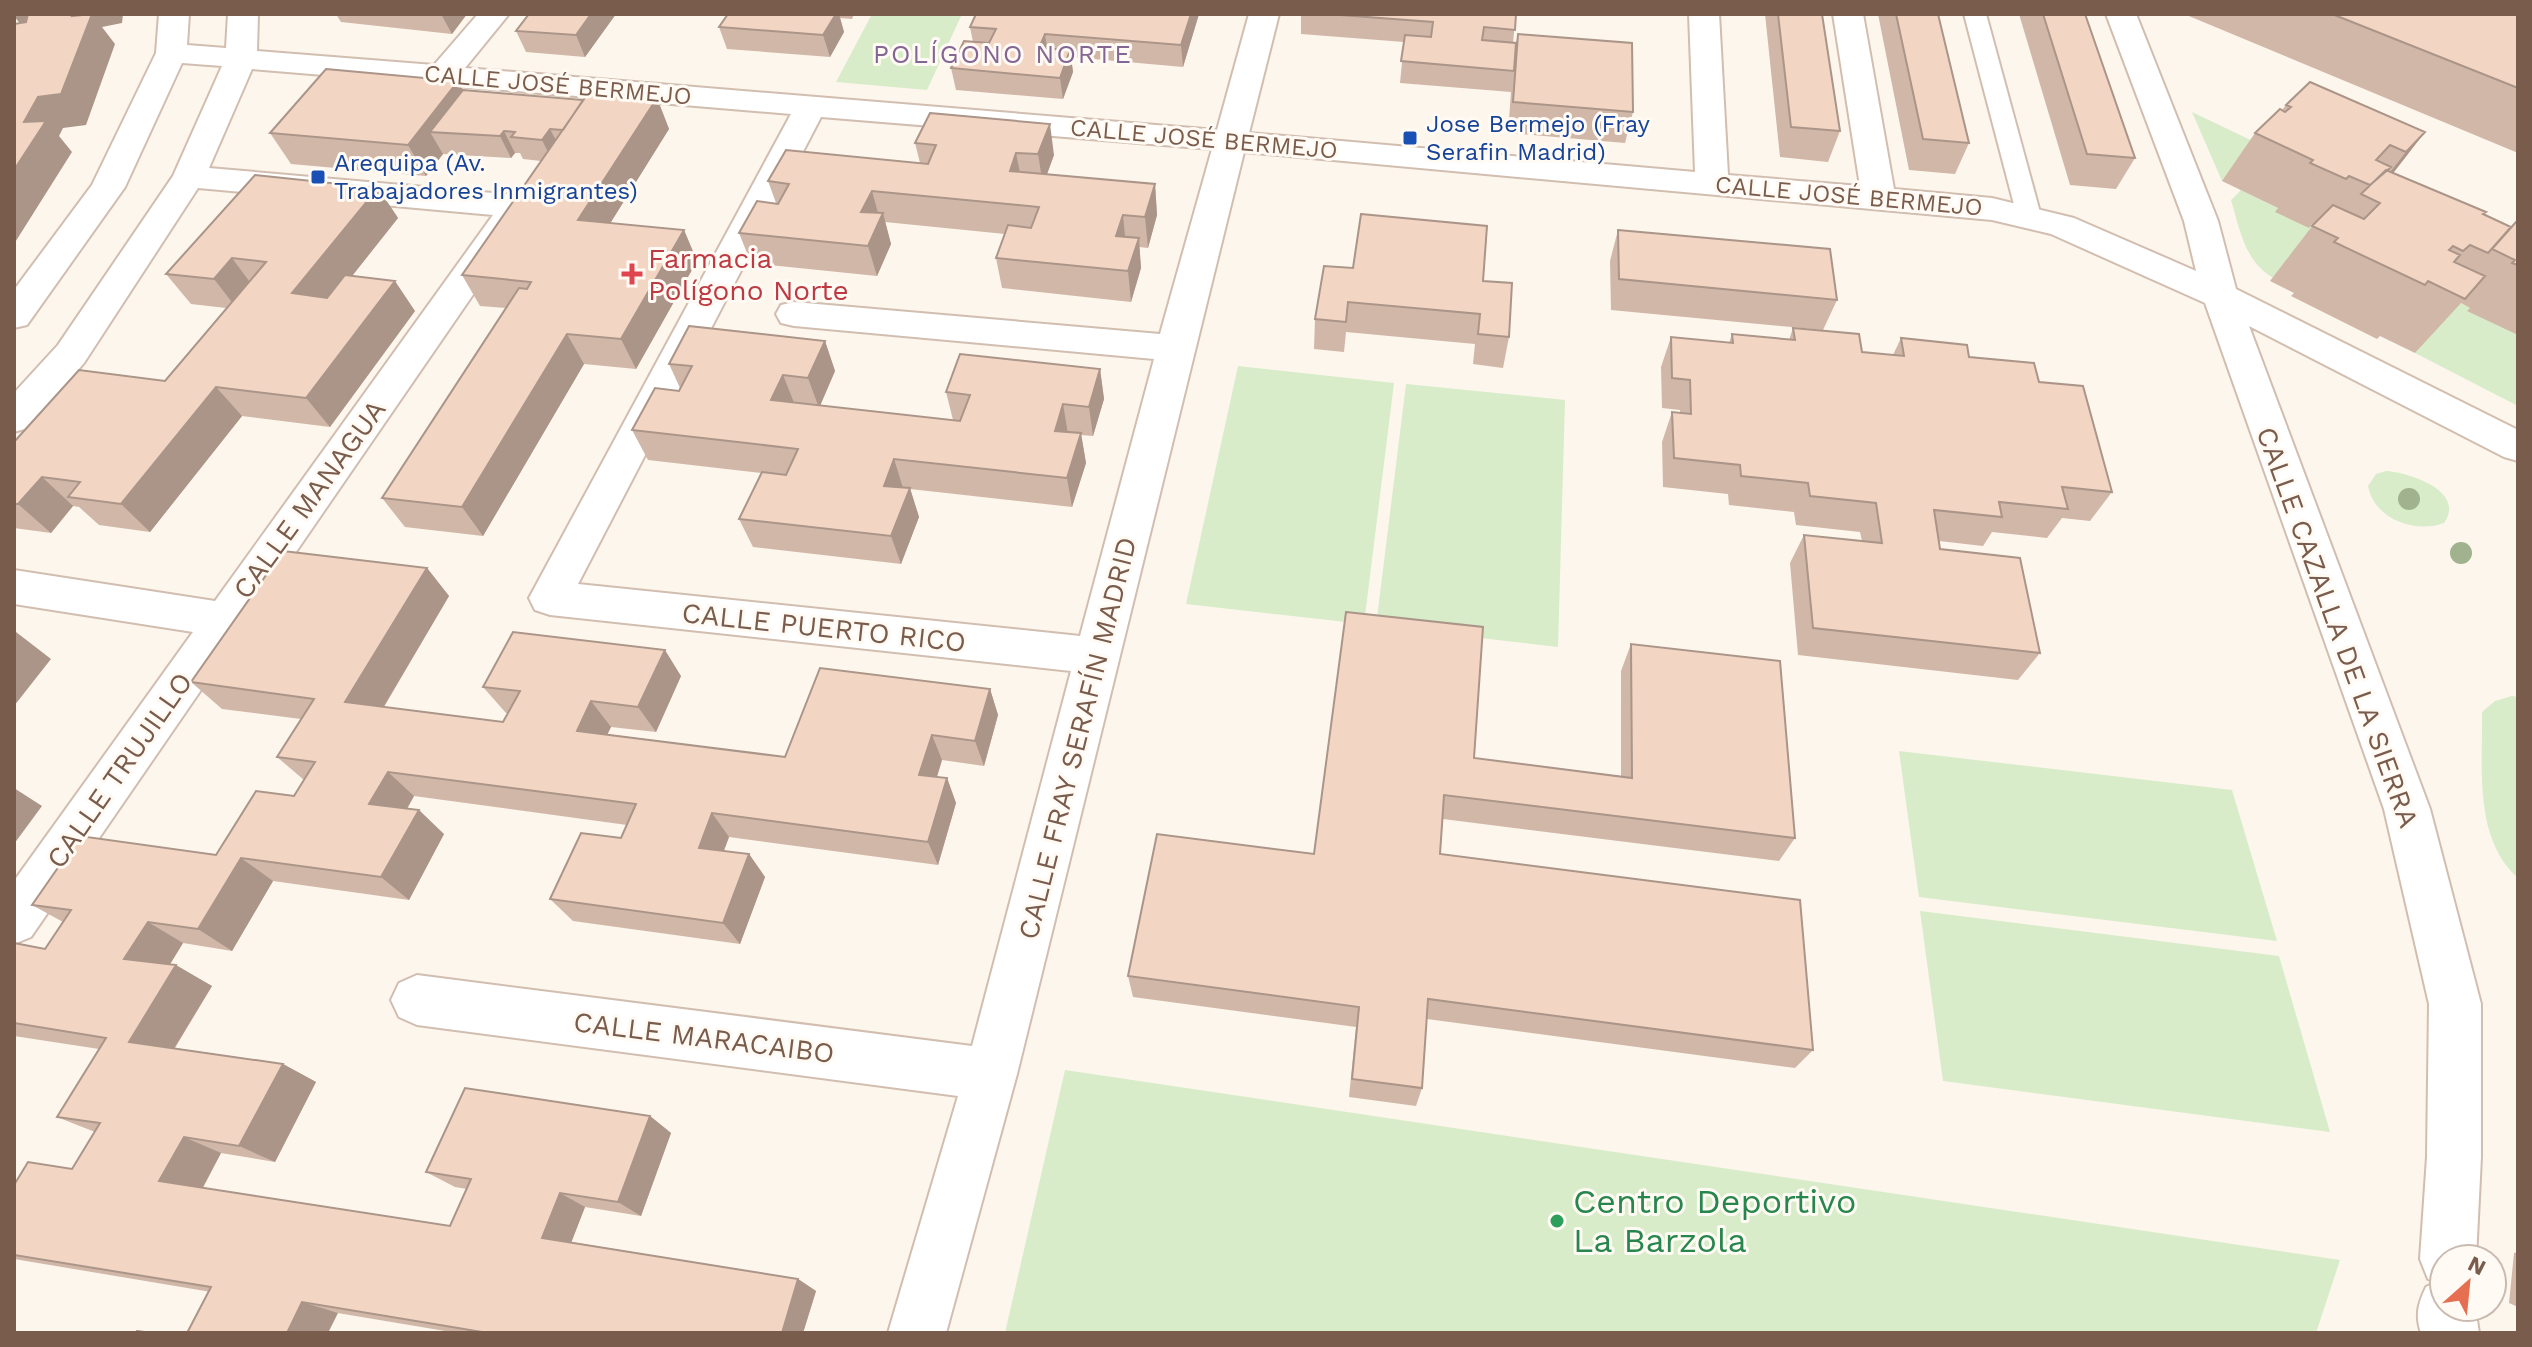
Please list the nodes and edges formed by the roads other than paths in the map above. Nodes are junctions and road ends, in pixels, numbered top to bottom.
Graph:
1 (174, 14) edge
2 (243, 14) edge
3 (494, 14) edge
4 (1264, 14) edge
5 (1704, 14) edge
6 (1848, 14) edge
7 (1975, 14) edge
8 (2121, 14) edge
9 (171, 53) junction
10 (241, 59) junction
11 (442, 76) junction
12 (811, 106) junction
13 (1232, 141) junction
14 (189, 177) junction
15 (1712, 184) junction
16 (1879, 199) junction
17 (2029, 216) junction
18 (2220, 296) junction
19 (794, 314) dead end
20 (14, 316) edge
21 (1175, 348) junction
22 (14, 418) edge
23 (2518, 447) edge
24 (14, 587) edge
25 (223, 620) junction
26 (1099, 656) junction
27 (14, 921) edge
28 (417, 1000) dead end
29 (991, 1074) junction
30 (2449, 1243) edge
31 (917, 1333) edge

1 - 9 street
2 - 10 street
3 - 11 street
4 - 13 street, CALLE FRAY SERAFÍN MADRID
5 - 15 street
6 - 16 street
7 - 17 lane
8 - 18 street, CALLE CAZALLA DE LA SIERRA
9 - 10 street, CALLE JOSÉ BERMEJO
9 - 20 street
10 - 11 street, CALLE JOSÉ BERMEJO
10 - 14 street
11 - 12 street, CALLE JOSÉ BERMEJO
12 - 13 street, CALLE JOSÉ BERMEJO
12 - 26 street, CALLE PUERTO RICO
13 - 15 street, CALLE JOSÉ BERMEJO
13 - 21 street, CALLE FRAY SERAFÍN MADRID
14 - 22 street
14 - 25 street, CALLE MANAGUA
15 - 16 street, CALLE JOSÉ BERMEJO
16 - 17 street, CALLE JOSÉ BERMEJO
17 - 18 street, CALLE JOSÉ BERMEJO
18 - 23 street, CALLE JOSÉ BERMEJO
18 - 30 street, CALLE CAZALLA DE LA SIERRA
19 - 21 street
21 - 26 street, CALLE FRAY SERAFÍN MADRID
24 - 25 street, CALLE MANAGUA
25 - 27 street, CALLE TRUJILLO
26 - 29 street, CALLE FRAY SERAFÍN MADRID
28 - 29 street, CALLE MARACAIBO
29 - 31 street, CALLE FRAY SERAFÍN MADRID

